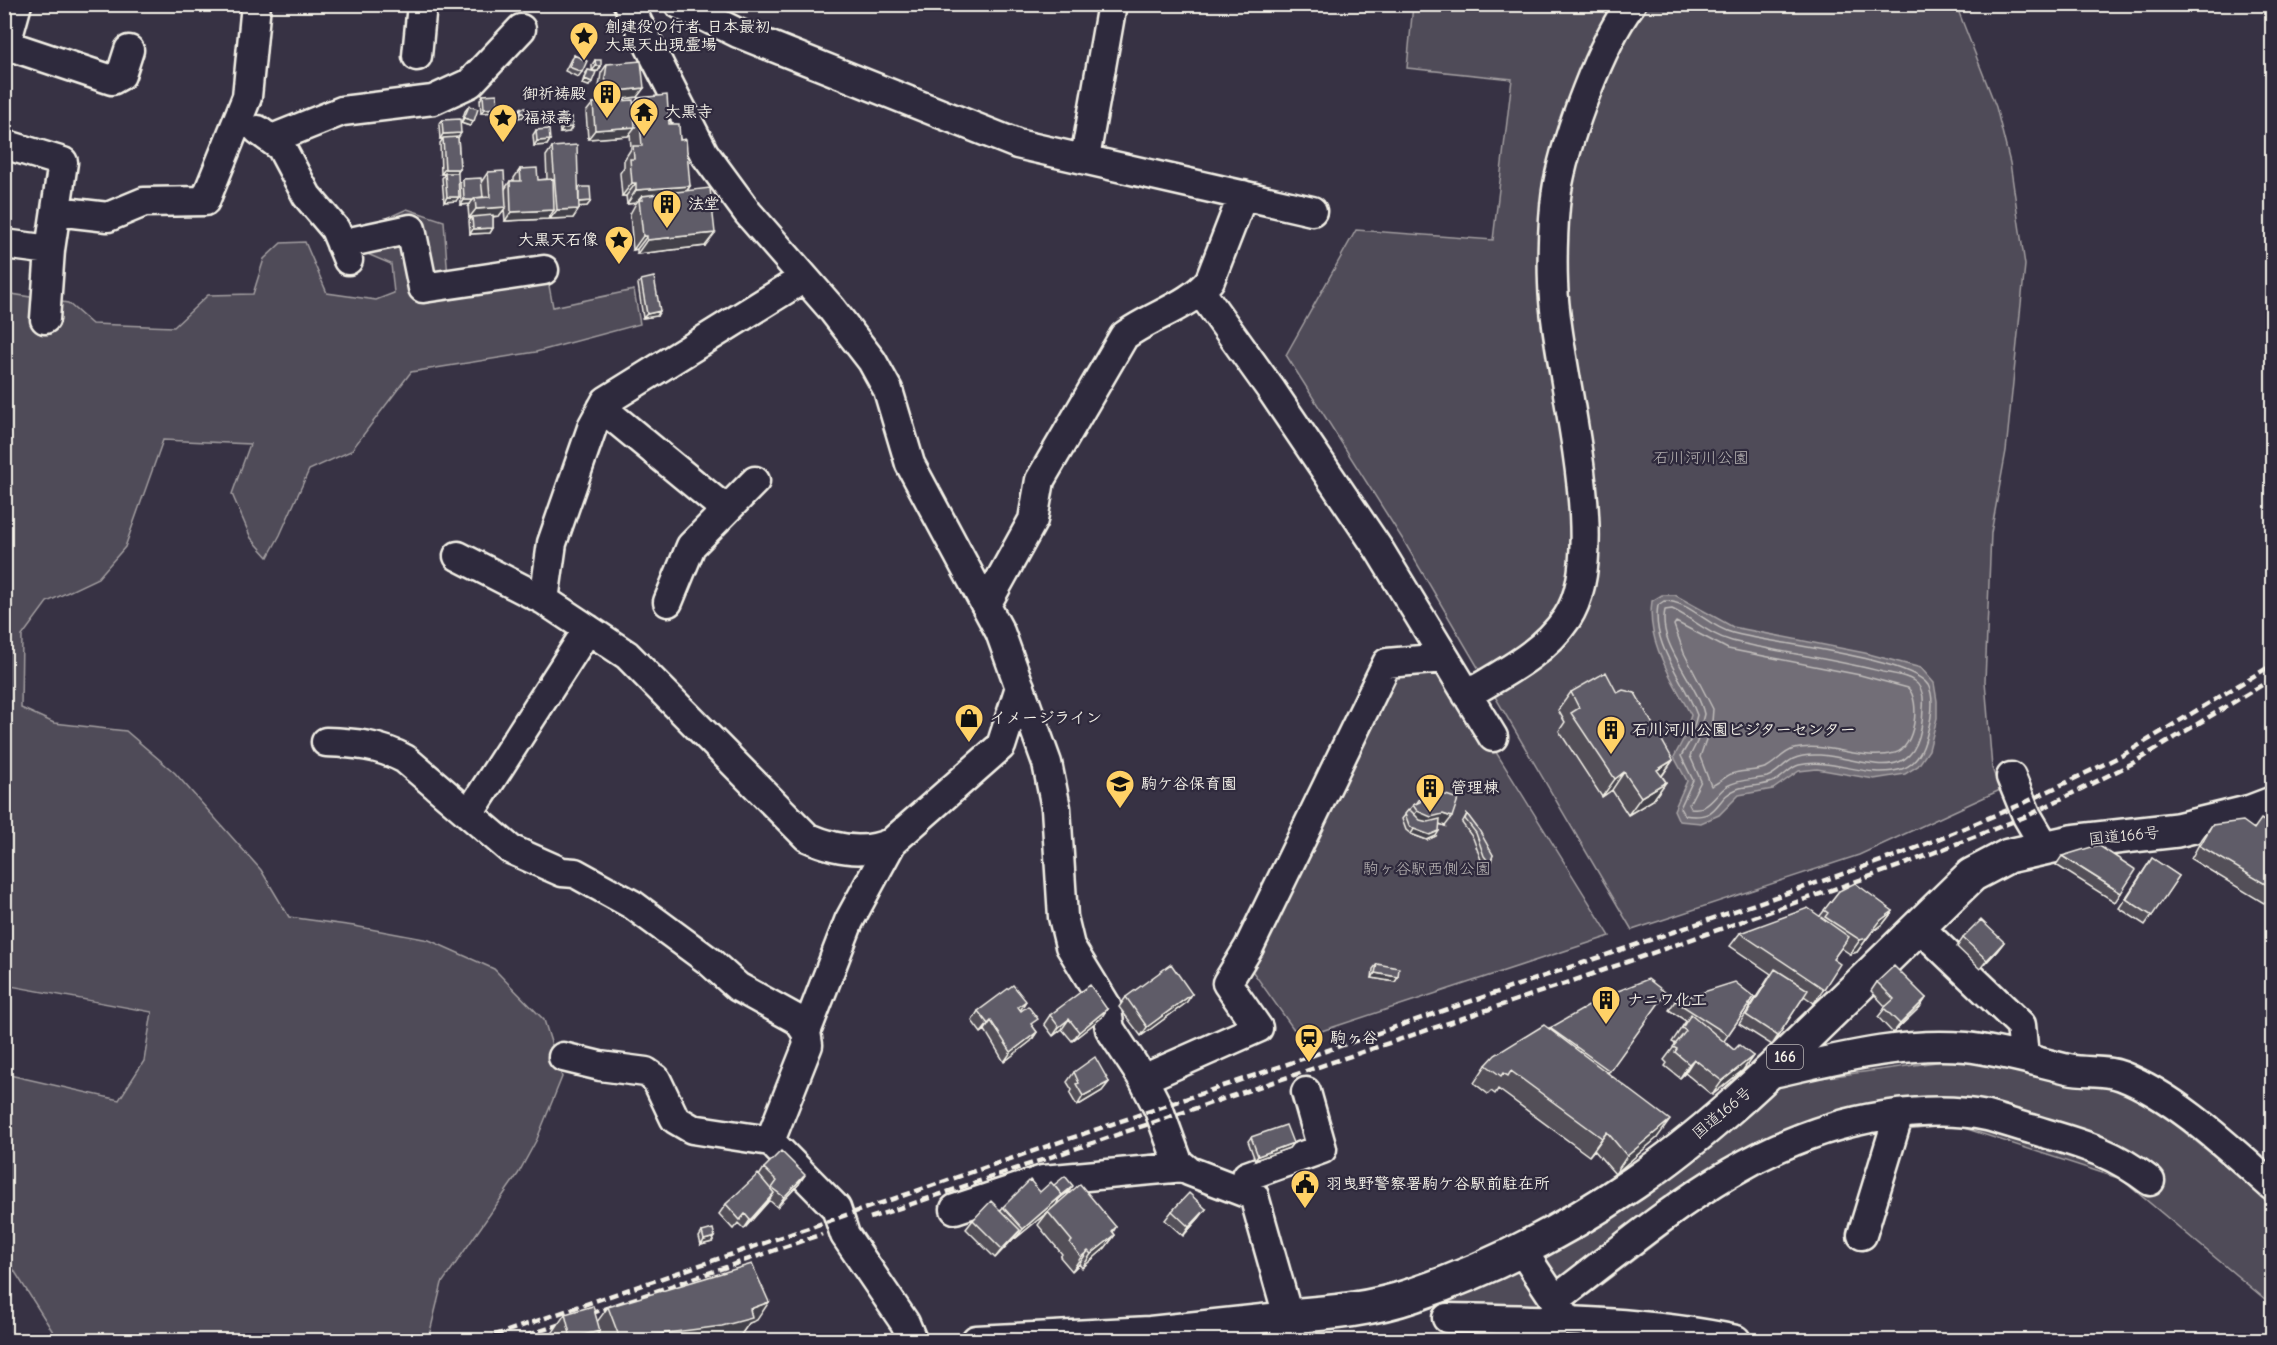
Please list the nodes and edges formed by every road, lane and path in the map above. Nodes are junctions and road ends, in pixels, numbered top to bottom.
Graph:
1 (17, 4) edge
2 (256, 4) edge
3 (422, 4) edge
4 (679, 4) edge
5 (1112, 4) edge
6 (1631, 4) edge
7 (626, 5) edge
8 (521, 29) dead end
9 (5, 47) edge
10 (129, 50) dead end
11 (417, 56) dead end
12 (239, 117) junction
13 (4, 121) edge
14 (4, 133) edge
15 (272, 139) junction
16 (4, 144) edge
17 (1085, 158) junction
18 (1243, 195) junction
19 (56, 211) junction
20 (1312, 211) dead end
21 (4, 244) edge
22 (50, 250) junction
23 (544, 270) dead end
24 (804, 278) junction
25 (1201, 292) junction
26 (45, 319) dead end
27 (602, 408) junction
28 (755, 481) dead end
29 (726, 510) junction
30 (458, 556) dead end
31 (544, 600) junction
32 (668, 602) dead end
33 (986, 605) junction
34 (588, 629) junction
35 (1444, 658) junction
36 (1020, 687) junction
37 (1467, 694) junction
38 (1493, 737) dead end
39 (326, 742) dead end
40 (2011, 777) dead end
41 (2272, 804) edge
42 (469, 814) junction
43 (892, 842) junction
44 (2046, 848) junction
45 (1919, 927) junction
46 (806, 1032) junction
47 (563, 1057) dead end
48 (2024, 1058) junction
49 (1768, 1074) junction
50 (1143, 1079) junction
51 (1306, 1092) dead end
52 (1899, 1114) junction
53 (770, 1141) junction
54 (1184, 1167) junction
55 (2269, 1176) edge
56 (2150, 1181) dead end
57 (1243, 1191) junction
58 (955, 1209) dead end
59 (1874, 1221) dead end
60 (1521, 1249) junction
61 (1562, 1310) junction
62 (1447, 1318) dead end
63 (1288, 1330) edge
64 (912, 1341) edge
65 (976, 1341) edge
66 (1736, 1341) edge

1 - 9 street
2 - 12 street
3 - 11 street
4 - 17 street
5 - 17 street
6 - 37 street
7 - 24 street
8 - 15 street
9 - 10 street
12 - 15 street
12 - 19 street
13 - 14 street
15 - 23 street
16 - 19 street
17 - 18 street
18 - 20 street
18 - 25 street
19 - 22 street
21 - 22 street
22 - 26 street
24 - 27 street
24 - 33 street
25 - 33 street
25 - 35 street
27 - 29 street
27 - 31 street
28 - 29 street
29 - 32 street
30 - 31 street
31 - 34 street
33 - 36 street
34 - 42 street
34 - 43 street
35 - 37 street
35 - 50 street
36 - 43 street
36 - 50 street
37 - 38 street
39 - 42 street
40 - 44 street
41 - 44 highway, 国道166号 / 166
42 - 46 street
43 - 46 street
44 - 45 highway, 国道166号 / 166
45 - 48 street
45 - 49 highway, 国道166号 / 166
46 - 53 street
47 - 53 street
48 - 49 street
48 - 55 street
49 - 60 highway, 国道166号 / 166
50 - 54 street
51 - 57 street
52 - 56 street
52 - 59 street
52 - 61 street
53 - 64 street
54 - 57 street
54 - 58 street
57 - 63 street
60 - 61 street
60 - 63 highway, 国道166号 / 166
61 - 62 street
61 - 66 street
63 - 65 street

